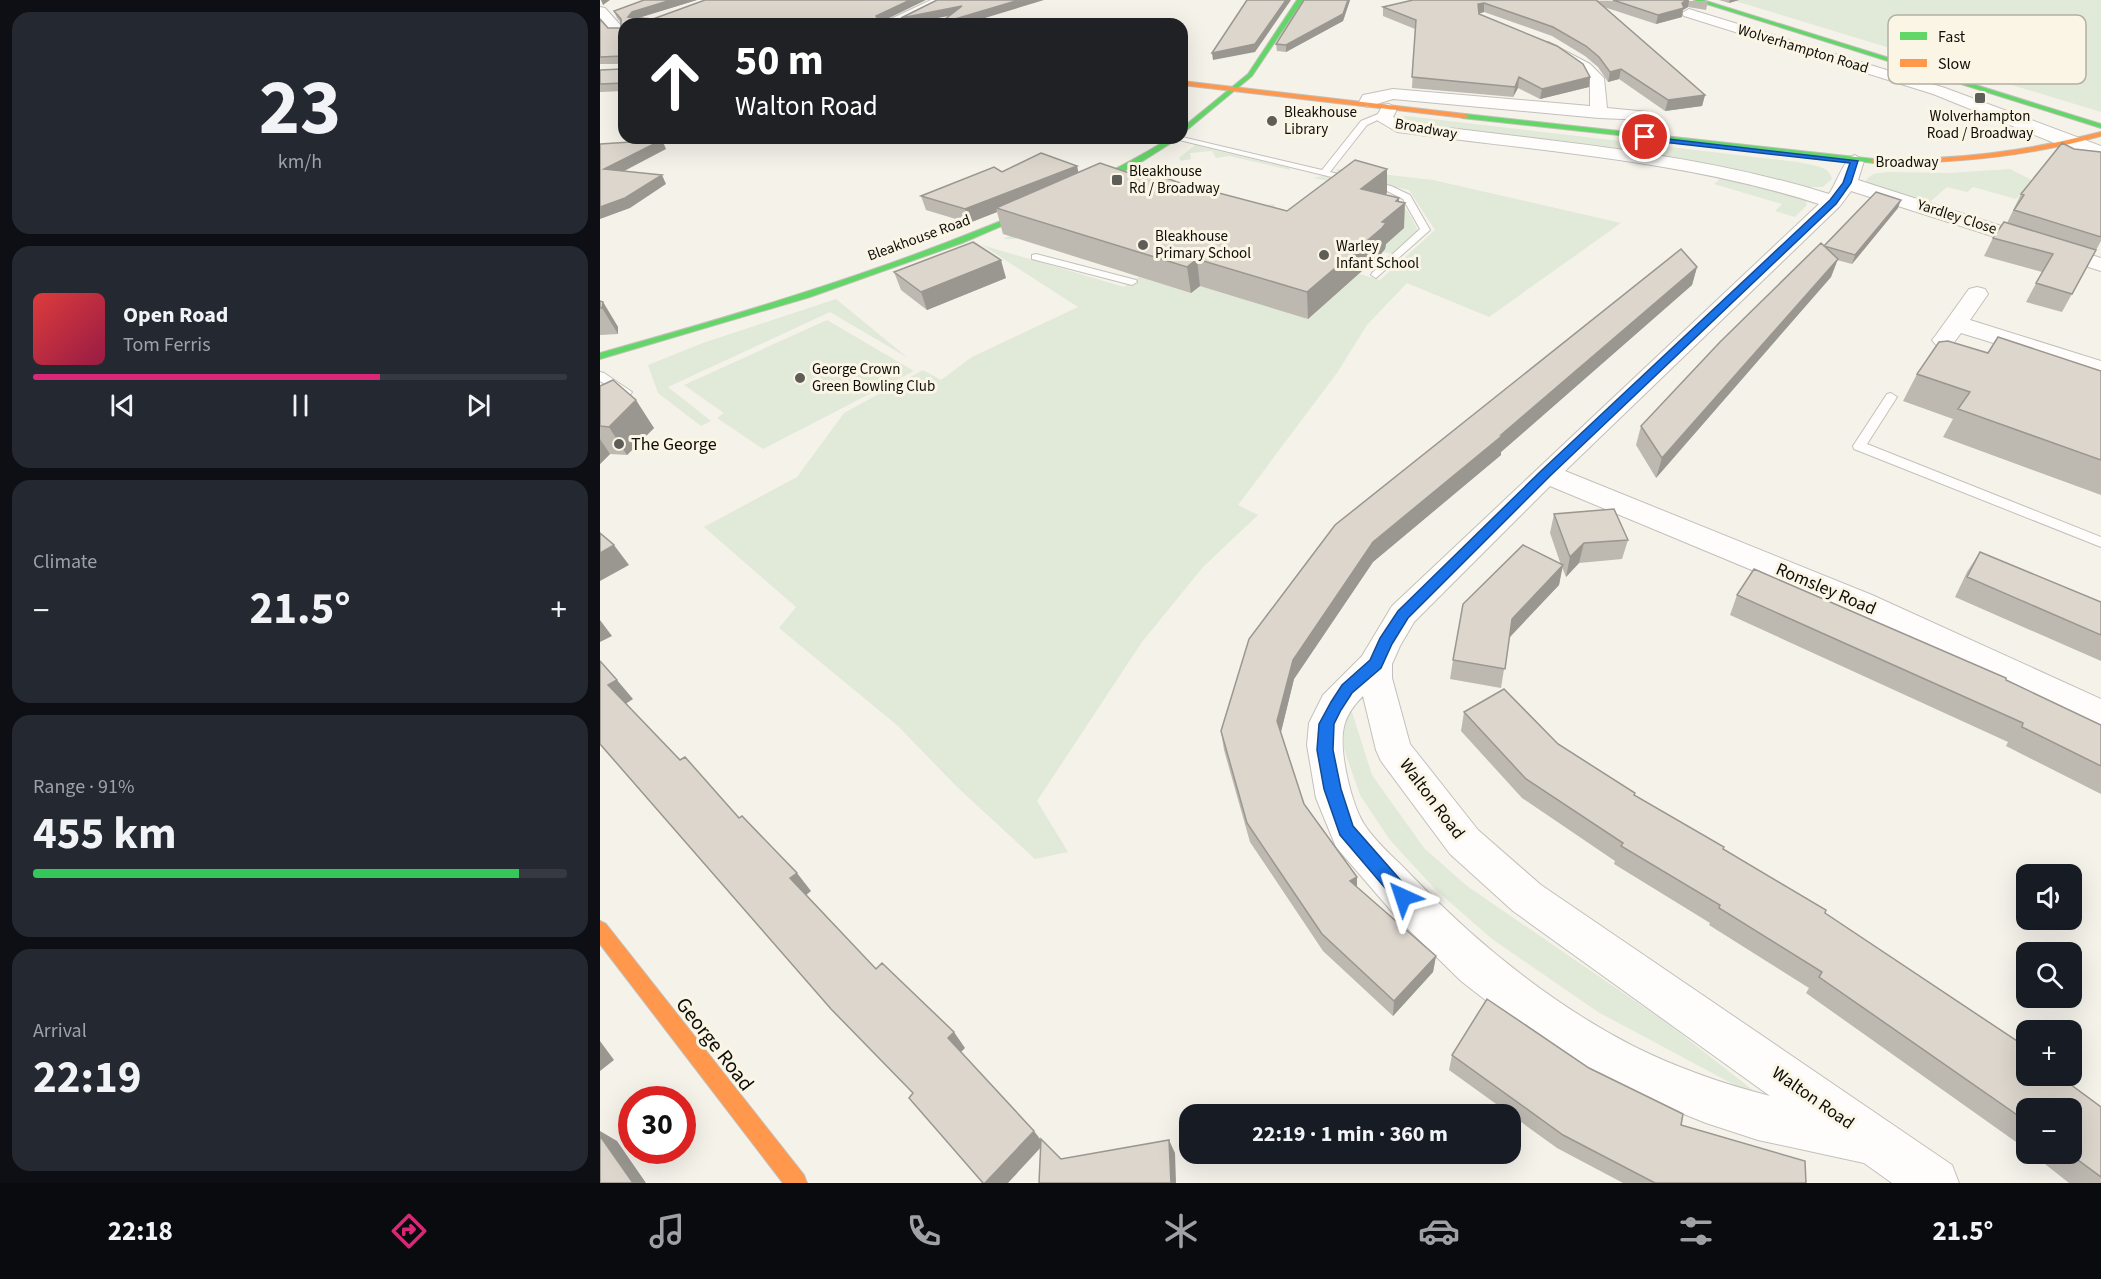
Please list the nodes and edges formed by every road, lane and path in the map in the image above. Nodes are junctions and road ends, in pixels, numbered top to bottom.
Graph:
1 (943, 0) edge
2 (1300, 0) edge
3 (1722, 0) edge
4 (600, 11) edge
5 (1697, 13) edge
6 (901, 18) edge
7 (618, 27) edge
8 (618, 31) edge
9 (600, 35) edge
10 (1538, 41) edge
11 (1888, 51) edge
12 (1888, 66) edge
13 (1888, 75) edge
14 (1188, 84) edge
15 (1914, 84) edge
16 (1951, 84) edge
17 (1996, 84) edge
18 (1234, 90) junction
19 (1364, 106) junction
20 (1387, 111) junction
21 (1599, 113) junction
22 (1642, 116) dead end
23 (2101, 116) edge
24 (2101, 126) edge
25 (1188, 127) edge
26 (2101, 134) edge
27 (1188, 141) edge
28 (1165, 144) edge
29 (2073, 144) junction
30 (2101, 152) edge
31 (1324, 173) junction
32 (1845, 182) junction
33 (1036, 257) dead end
34 (2101, 265) edge
35 (1376, 275) dead end
36 (1132, 282) dead end
37 (1977, 294) dead end
38 (1957, 324) junction
39 (661, 339) junction
40 (600, 356) edge
41 (1928, 360) edge
42 (600, 367) edge
43 (2101, 369) edge
44 (600, 376) edge
45 (633, 398) edge
46 (1891, 398) dead end
47 (1546, 474) junction
48 (2101, 542) edge
49 (1376, 664) junction
50 (2101, 715) edge
51 (600, 930) edge
52 (1874, 1140) junction
53 (796, 1183) edge
54 (1934, 1183) edge

1 - 6 street
2 - 18 main road
3 - 11 main road, Wolverhampton Road
4 - 7 street
5 - 12 main road, Wolverhampton Road
5 - 13 street, Wolverhampton Road
8 - 9 street
10 - 21 street
14 - 18 main road, Broadway
15 - 29 street, Wolverhampton Road
16 - 24 main road, Wolverhampton Road
17 - 23 main road, Wolverhampton Road
18 - 19 main road, Broadway
18 - 25 main road
19 - 20 main road, Broadway
19 - 21 street, Broadway
20 - 31 lane
20 - 32 main road, Broadway
20 - 32 street, Broadway
21 - 22 street, Broadway
26 - 29 main road, Broadway
27 - 31 lane
28 - 39 main road, Bleakhouse Road
29 - 30 street, Wolverhampton Road
29 - 32 main road, Broadway
31 - 35 lane
32 - 34 street, Yardley Close
32 - 47 street
33 - 36 lane
37 - 38 street
38 - 41 street
38 - 43 street
39 - 40 main road, Bleakhouse Road
39 - 42 main road, Bleakhouse Road
44 - 45 lane
46 - 48 lane
47 - 49 street
47 - 50 street, Romsley Road
49 - 52 street, Walton Road
49 - 52 street
51 - 53 main road, George Road
52 - 54 street, Walton Road

